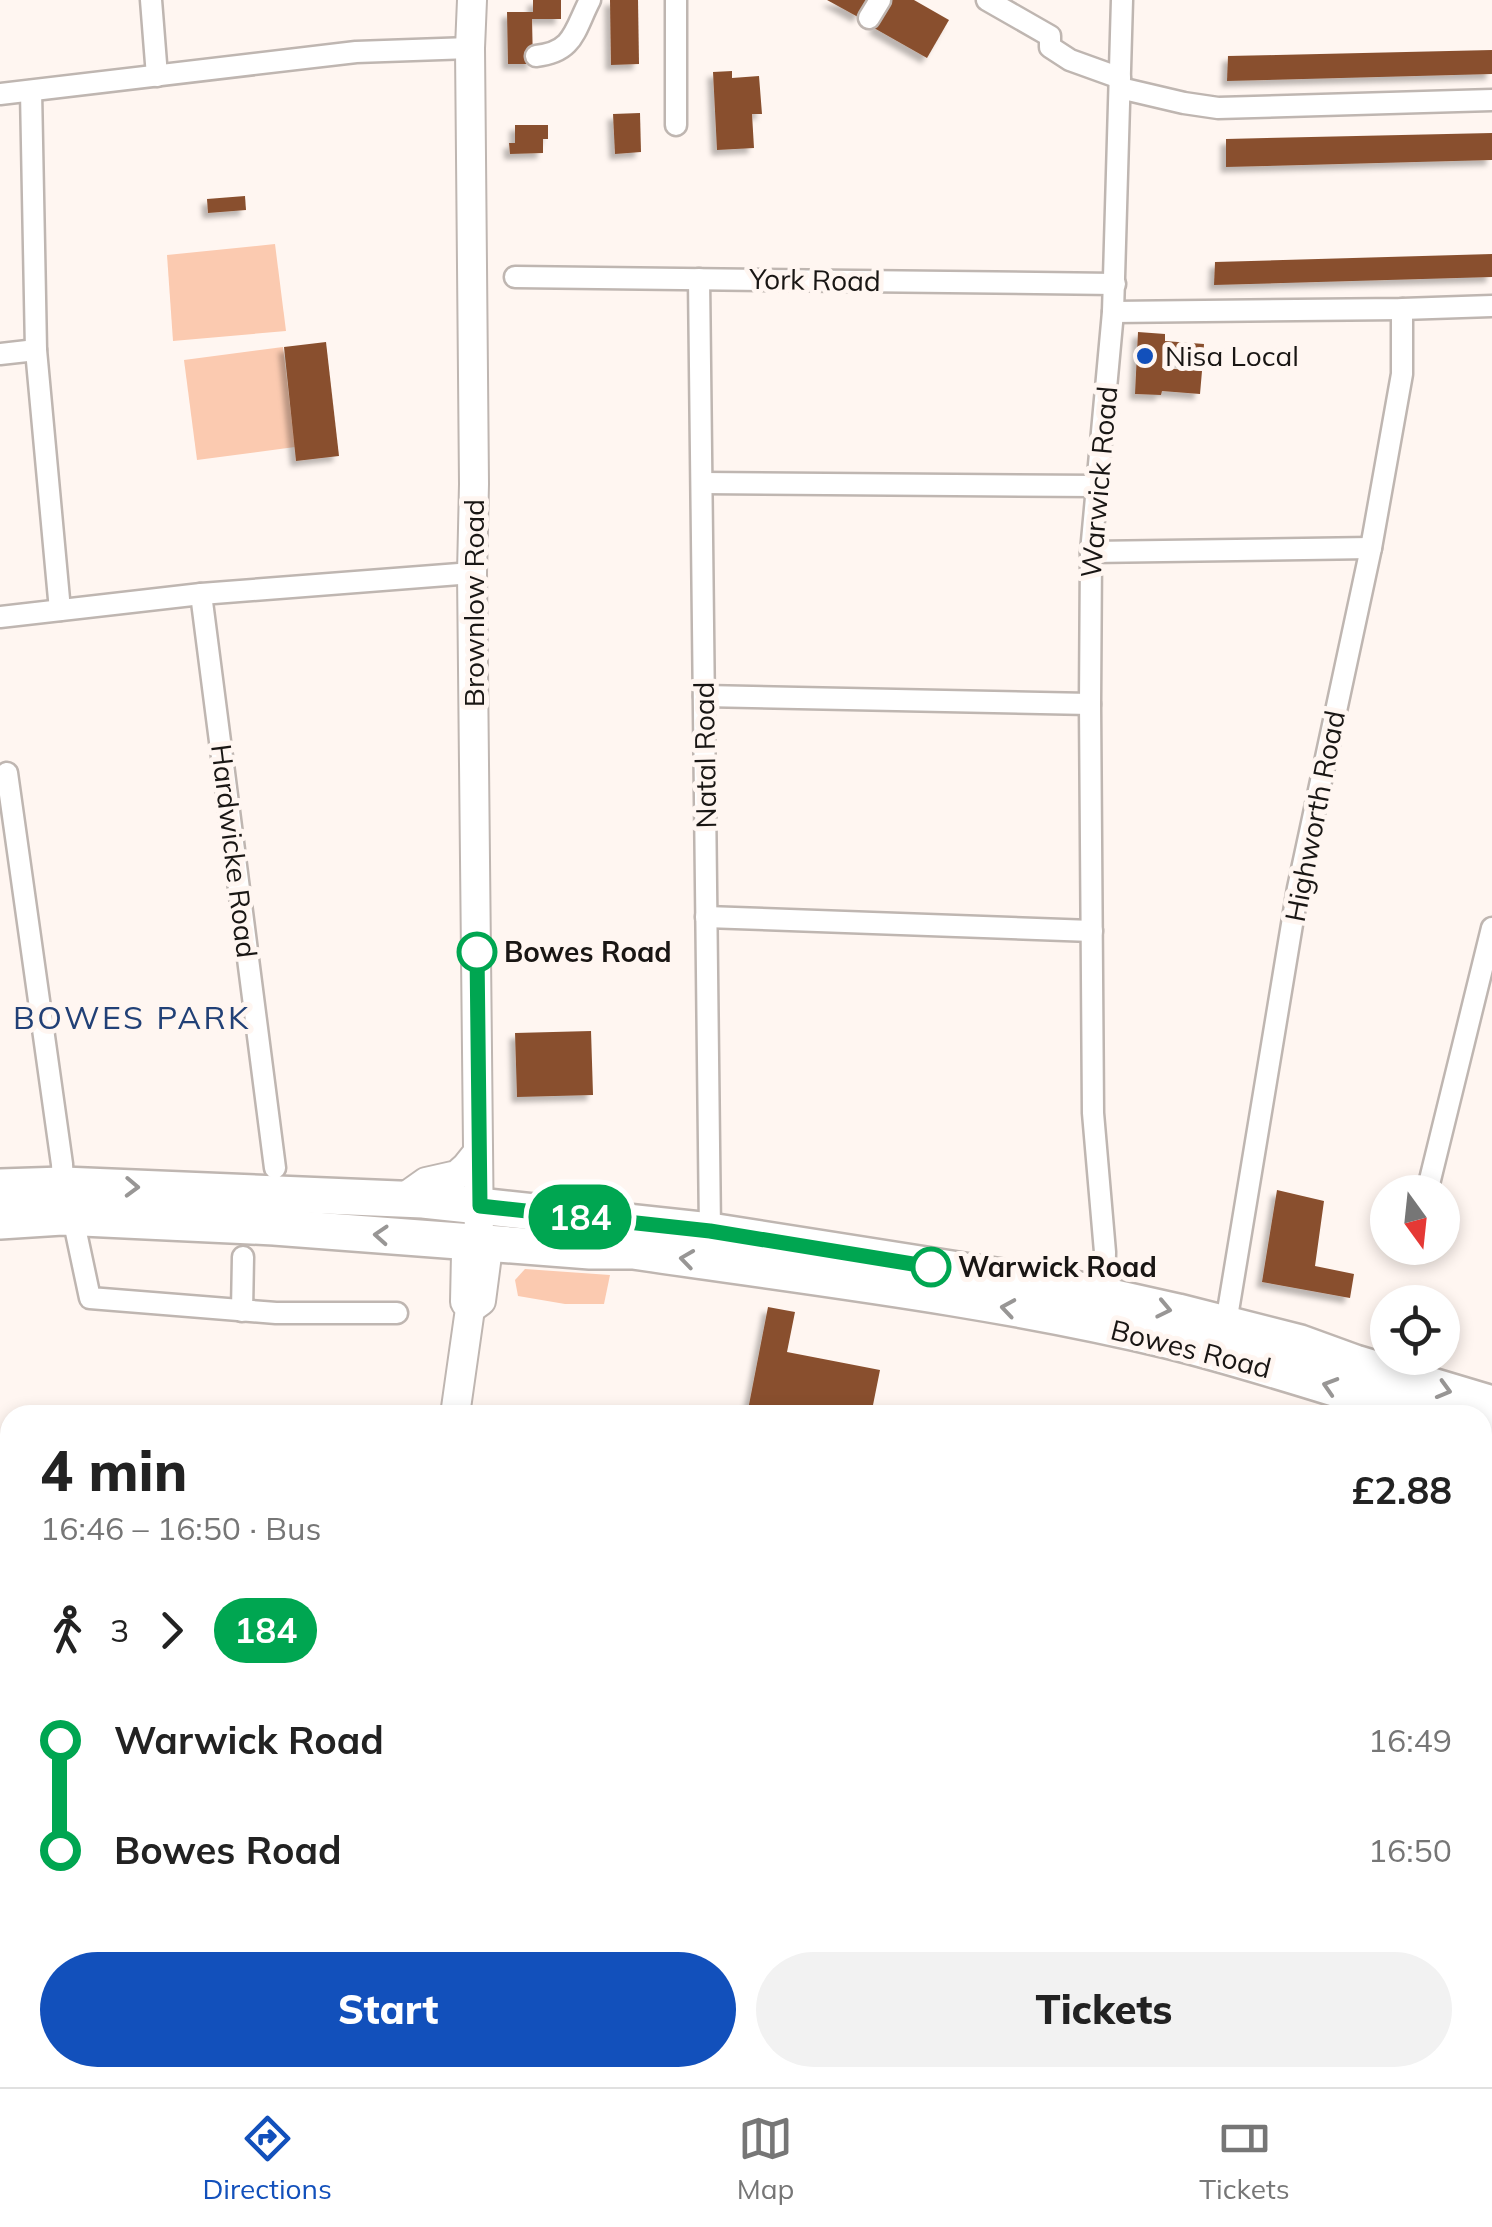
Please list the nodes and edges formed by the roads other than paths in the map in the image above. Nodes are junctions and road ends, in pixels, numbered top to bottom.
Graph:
1 (152, 0) edge
2 (472, 0) edge
3 (590, 0) edge
4 (676, 0) edge
5 (987, 0) edge
6 (1122, 0) edge
7 (470, 48) junction
8 (536, 56) dead end
9 (156, 76) junction
10 (1120, 83) junction
11 (31, 91) junction
12 (0, 94) edge
13 (1492, 100) edge
14 (676, 125) dead end
15 (516, 277) dead end
16 (699, 279) junction
17 (1114, 284) junction
18 (1492, 306) edge
19 (1402, 309) junction
20 (1114, 312) junction
21 (36, 350) junction
22 (0, 354) edge
23 (702, 483) junction
24 (1098, 486) junction
25 (1370, 548) junction
26 (1091, 552) junction
27 (472, 573) junction
28 (201, 594) junction
29 (60, 610) junction
30 (0, 617) edge
31 (704, 696) junction
32 (1090, 704) junction
33 (6, 773) dead end
34 (706, 917) junction
35 (1492, 928) edge
36 (1092, 931) junction
37 (478, 1152) junction
38 (1431, 1175) edge
39 (276, 1180) junction
40 (0, 1187) edge
41 (402, 1199) junction
42 (68, 1201) junction
43 (480, 1206) junction
44 (0, 1221) edge
45 (710, 1231) junction
46 (479, 1242) junction
47 (633, 1251) junction
48 (243, 1257) dead end
49 (242, 1311) junction
50 (1104, 1311) junction
51 (396, 1313) dead end
52 (1226, 1323) junction
53 (1492, 1404) edge
54 (456, 1405) edge
55 (1391, 1405) edge

1 - 9 street
2 - 7 main road, Brownlow Road
3 - 8 street
4 - 14 street
5 - 10 street
6 - 10 street, Warwick Road
7 - 9 street
7 - 27 main road, Brownlow Road
9 - 11 street
10 - 13 street
10 - 17 street, Warwick Road
11 - 12 street
11 - 21 street
15 - 16 street, York Road
16 - 17 street, York Road
16 - 23 street, Natal Road
17 - 20 street, Warwick Road
18 - 19 street
19 - 20 street
19 - 25 street, Highworth Road
20 - 24 street, Warwick Road
21 - 22 street
21 - 29 street
23 - 24 street
23 - 31 street, Natal Road
24 - 26 street, Warwick Road
25 - 26 street
25 - 52 street, Highworth Road
26 - 32 street, Warwick Road
27 - 28 street
27 - 37 main road, Brownlow Road
28 - 29 street
28 - 39 street, Hardwicke Road
29 - 30 street
31 - 32 street
31 - 34 street, Natal Road
32 - 36 street, Warwick Road
33 - 42 street
34 - 36 street
34 - 45 street, Natal Road
35 - 38 street
36 - 50 street, Warwick Road
37 - 41 main road
37 - 43 main road, Brownlow Road
39 - 41 highway, Bowes Road
42 -> 39 highway, Bowes Road
40 - 42 highway, Bowes Road
41 - 43 highway, Bowes Road
42 - 44 highway, Bowes Road
46 -> 42 highway, Bowes Road
42 - 49 street
43 - 45 highway, Bowes Road
43 - 46 main road, Brownlow Road
43 - 47 main road
45 - 50 highway, Bowes Road
46 - 47 highway, Bowes Road
46 - 54 main road, Brownlow Road
50 -> 47 highway, Bowes Road
48 - 49 street
49 - 51 street
50 -> 52 highway, Bowes Road
55 -> 50 highway, Bowes Road
52 -> 53 highway, Bowes Road

